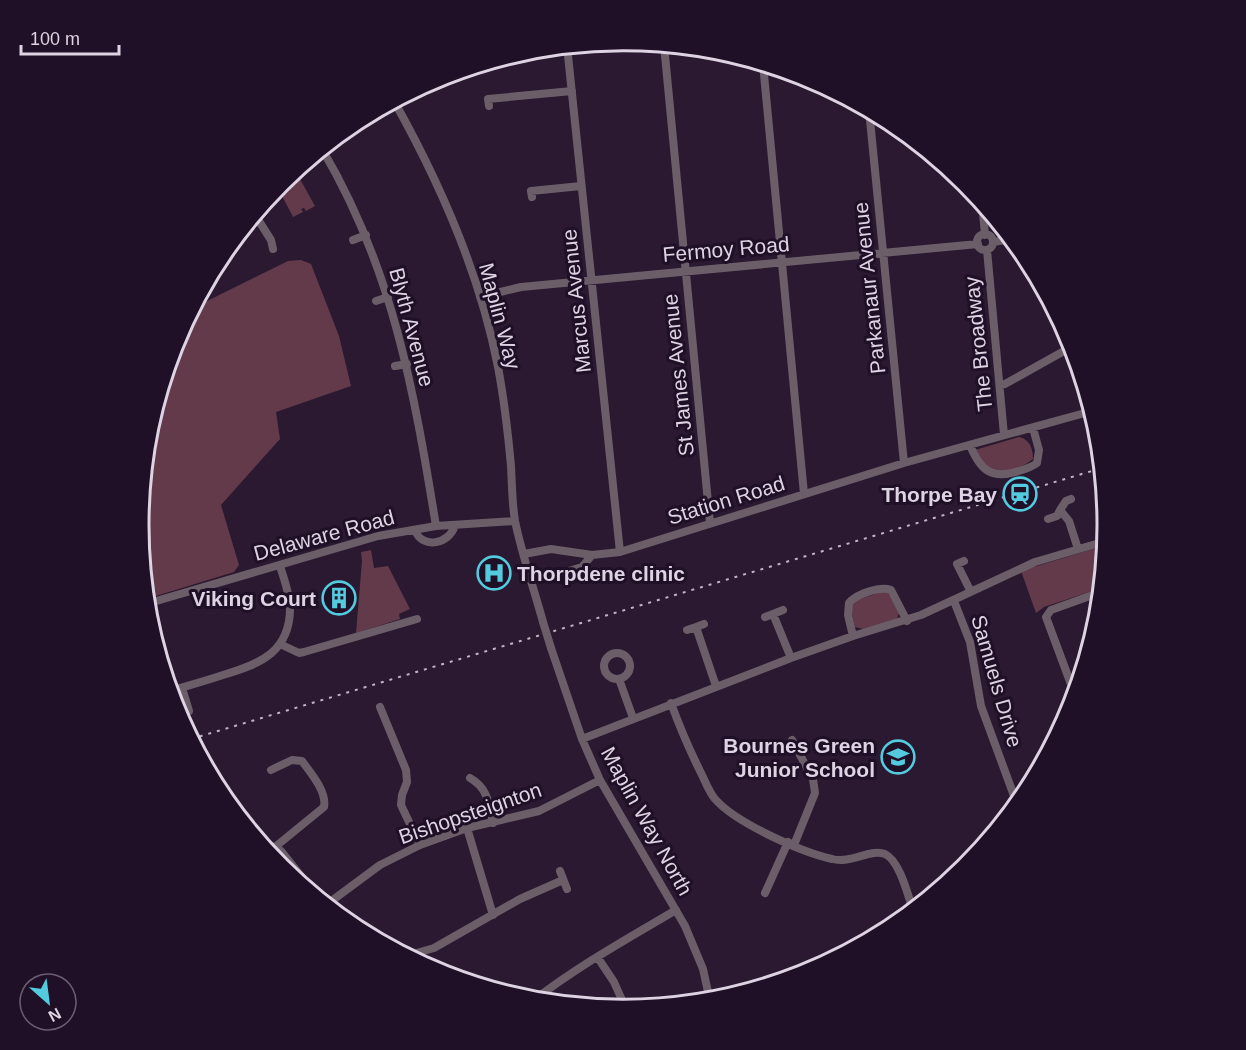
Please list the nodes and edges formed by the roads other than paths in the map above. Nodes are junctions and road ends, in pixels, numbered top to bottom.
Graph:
1 (665, 53) edge
2 (568, 54) edge
3 (764, 73) edge
4 (572, 91) junction
5 (488, 99) dead end
6 (398, 108) edge
7 (870, 121) edge
8 (326, 156) edge
9 (581, 186) junction
10 (531, 190) dead end
11 (983, 217) edge
12 (259, 221) edge
13 (366, 235) junction
14 (985, 235) junction
15 (353, 240) dead end
16 (1002, 241) edge
17 (993, 242) junction
18 (273, 243) dead end
19 (978, 244) junction
20 (987, 250) junction
21 (883, 252) junction
22 (781, 262) junction
23 (685, 271) junction
24 (592, 280) junction
25 (388, 297) junction
26 (480, 297) junction
27 (376, 301) dead end
28 (1064, 351) edge
29 (407, 364) junction
30 (395, 366) dead end
31 (1000, 385) junction
32 (1084, 413) edge
33 (1033, 428) junction
34 (1005, 435) junction
35 (970, 445) junction
36 (904, 464) junction
37 (804, 495) junction
38 (1071, 499) dead end
39 (1060, 510) junction
40 (1048, 519) dead end
41 (515, 520) junction
42 (710, 523) junction
43 (455, 525) junction
44 (436, 526) junction
45 (415, 530) junction
46 (1096, 544) edge
47 (1078, 549) junction
48 (620, 552) junction
49 (524, 554) junction
50 (592, 555) junction
51 (957, 564) dead end
52 (280, 566) junction
53 (552, 576) dead end
54 (971, 592) junction
55 (1092, 595) edge
56 (155, 601) edge
57 (954, 601) junction
58 (783, 610) dead end
59 (417, 619) dead end
60 (907, 621) junction
61 (696, 627) dead end
62 (854, 636) junction
63 (280, 644) junction
64 (791, 658) junction
65 (619, 679) dead end
66 (1070, 682) edge
67 (716, 686) junction
68 (182, 688) junction
69 (179, 689) edge
70 (671, 703) junction
71 (380, 707) dead end
72 (189, 711) dead end
73 (633, 718) junction
74 (582, 739) junction
75 (792, 740) dead end
76 (272, 770) dead end
77 (470, 778) dead end
78 (600, 780) junction
79 (1013, 794) edge
80 (493, 823) junction
81 (467, 828) junction
82 (791, 844) junction
83 (420, 845) junction
84 (275, 847) edge
85 (277, 848) edge
86 (289, 861) edge
87 (567, 889) dead end
88 (765, 893) dead end
89 (333, 900) edge
90 (911, 902) edge
91 (676, 910) junction
92 (493, 915) junction
93 (418, 952) edge
94 (598, 958) junction
95 (708, 991) edge
96 (544, 992) edge
97 (622, 999) edge

1 - 23 street, St James Avenue
2 - 4 street, Marcus Avenue
3 - 22 street
4 - 5 street
4 - 9 street, Marcus Avenue
6 - 26 street, Maplin Way
7 - 21 street, Parkanaur Avenue
8 - 13 street, Blyth Avenue
9 - 10 street
9 - 24 street, Marcus Avenue
11 - 14 street
12 - 18 street
13 - 15 street
13 - 25 street, Blyth Avenue
14 - 17 street
14 - 19 street
16 - 17 street
17 - 20 street
19 - 20 street
19 - 21 street, Fermoy Road
20 - 31 street, The Broadway
21 - 22 street, Fermoy Road
21 - 36 street, Parkanaur Avenue
22 - 23 street, Fermoy Road
22 - 37 street
23 - 24 street, Fermoy Road
23 - 42 street, St James Avenue
24 - 26 street, Fermoy Road
24 - 48 street, Marcus Avenue
25 - 27 street
25 - 29 street, Blyth Avenue
26 - 41 street, Maplin Way
28 - 31 street
29 - 30 street
29 - 44 street, Blyth Avenue
31 - 34 street, The Broadway
32 - 33 street, Station Road
33 - 34 street, Station Road
33 - 35 street
34 - 35 street, Station Road
35 - 36 street, Station Road
36 - 37 street, Station Road
37 - 42 street, Station Road
38 - 39 street
39 - 40 street
39 - 47 street
41 - 43 street, Delaware Road
41 - 49 street, Maplin Way
42 - 48 street, Station Road
43 - 44 street, Delaware Road
43 - 45 street
44 - 45 street, Delaware Road
45 - 52 street, Delaware Road
46 - 47 street
47 - 54 street
48 - 50 street, Station Road
49 - 50 street, Station Road
49 - 74 street, Maplin Way North, bridge
50 - 53 street, Station Road
51 - 54 street
52 - 56 street, Delaware Road
52 - 63 street
54 - 57 street
55 - 66 street
57 - 60 street
57 - 79 street, Samuels Drive
58 - 64 street
59 - 63 street
60 - 62 street
60 - 62 street
61 - 67 street
62 - 64 street
63 - 68 street
64 - 67 street
65 - 73 street
67 - 70 street
68 - 69 street
68 - 72 street
70 - 73 street
70 - 82 street
71 - 83 street
73 - 74 street
74 - 78 street, Maplin Way North
75 - 82 street
76 - 84 street
77 - 80 street
78 - 80 street, Bishopsteignton
78 - 91 street, Maplin Way North
80 - 81 street, Bishopsteignton
81 - 83 street, Bishopsteignton
81 - 92 street
82 - 88 street
82 - 90 street
83 - 89 street, Bishopsteignton
85 - 86 street
87 - 92 street
91 - 94 street
91 - 95 street, Maplin Way North
92 - 93 street
94 - 96 street
94 - 97 street

